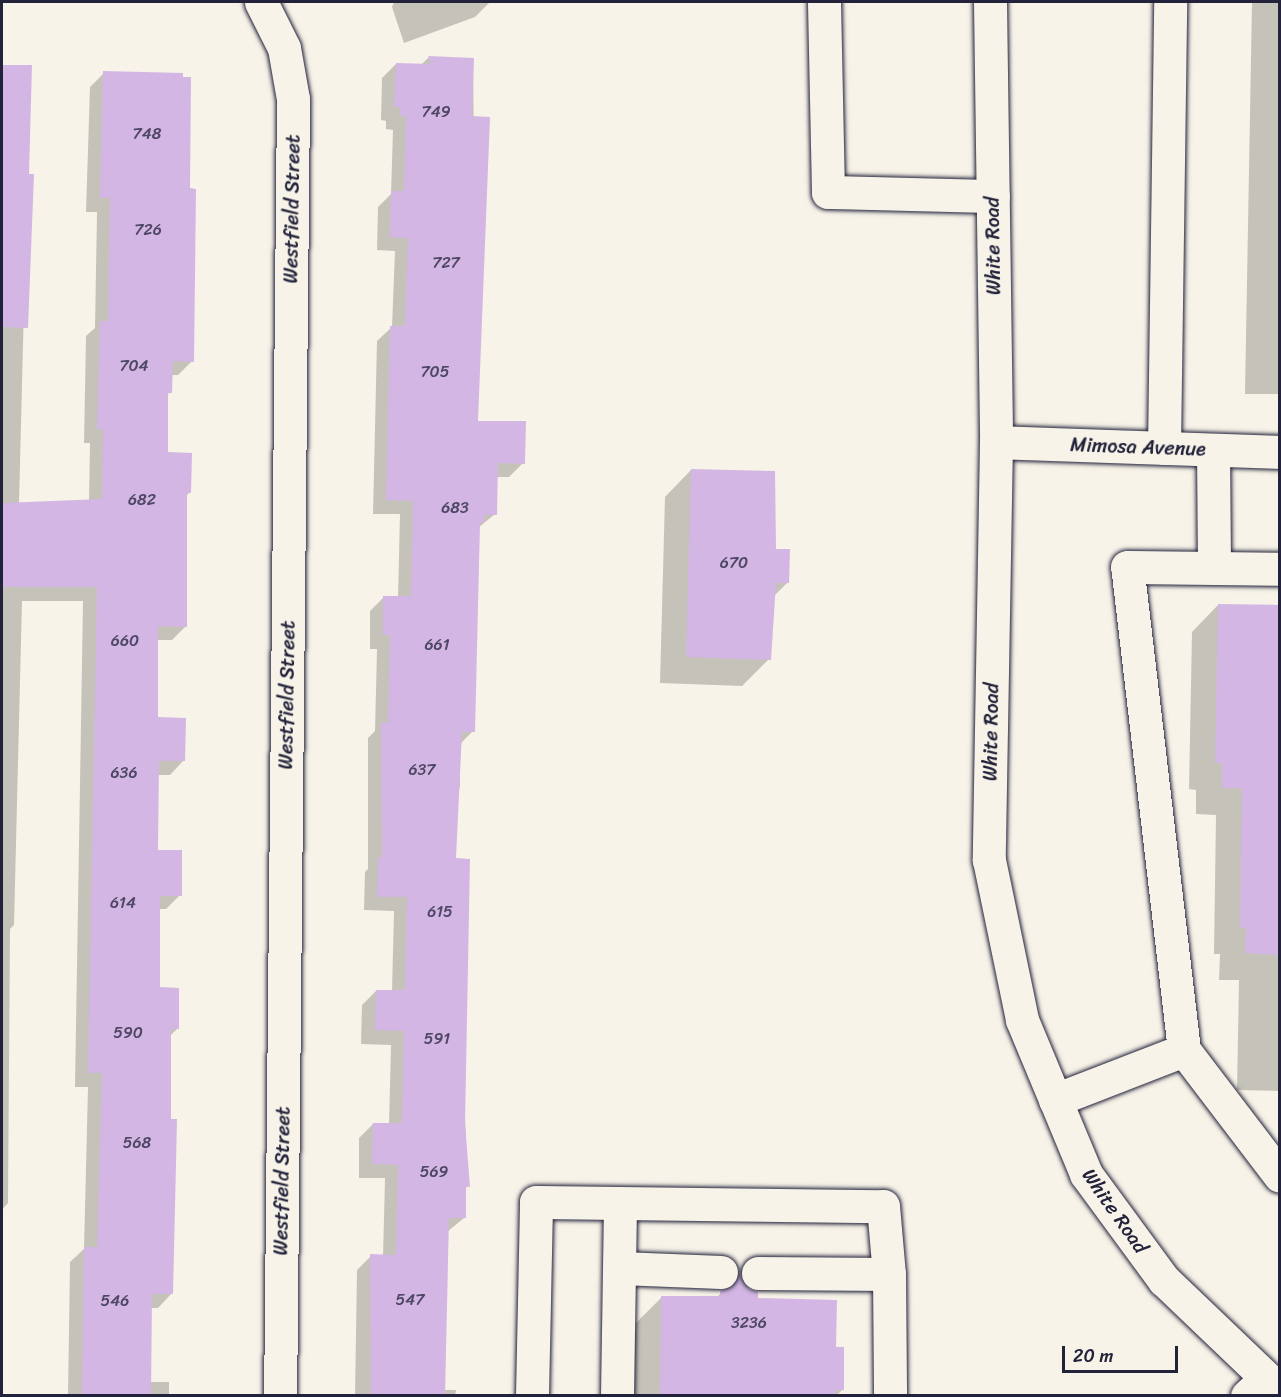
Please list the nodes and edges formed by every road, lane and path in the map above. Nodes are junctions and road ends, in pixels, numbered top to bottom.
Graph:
1 (261, 2) edge
2 (824, 2) edge
3 (990, 2) edge
4 (1170, 2) edge
5 (993, 196) junction
6 (996, 442) junction
7 (1164, 448) junction
8 (1213, 450) junction
9 (1280, 452) edge
10 (1214, 568) junction
11 (1280, 569) edge
12 (1184, 1050) junction
13 (1055, 1100) junction
14 (1280, 1176) edge
15 (620, 1203) junction
16 (620, 1268) junction
17 (722, 1272) dead end
18 (758, 1273) dead end
19 (889, 1274) junction
20 (1264, 1389) edge
21 (280, 1395) edge
22 (532, 1395) edge
23 (617, 1395) edge
24 (890, 1395) edge

1 - 21 street, Westfield Street
2 - 5 street
3 - 5 street, White Road
4 - 7 street
5 - 6 street, White Road
6 - 7 street, Mimosa Avenue
6 - 13 street, White Road
7 - 8 street, Mimosa Avenue
8 - 9 street, Mimosa Avenue
8 - 10 street
10 - 11 street
10 - 12 street
12 - 13 street
12 - 14 street
13 - 20 street, White Road
15 - 16 street
15 - 19 street
15 - 22 street
16 - 17 street
16 - 23 street
18 - 19 street
19 - 24 street

